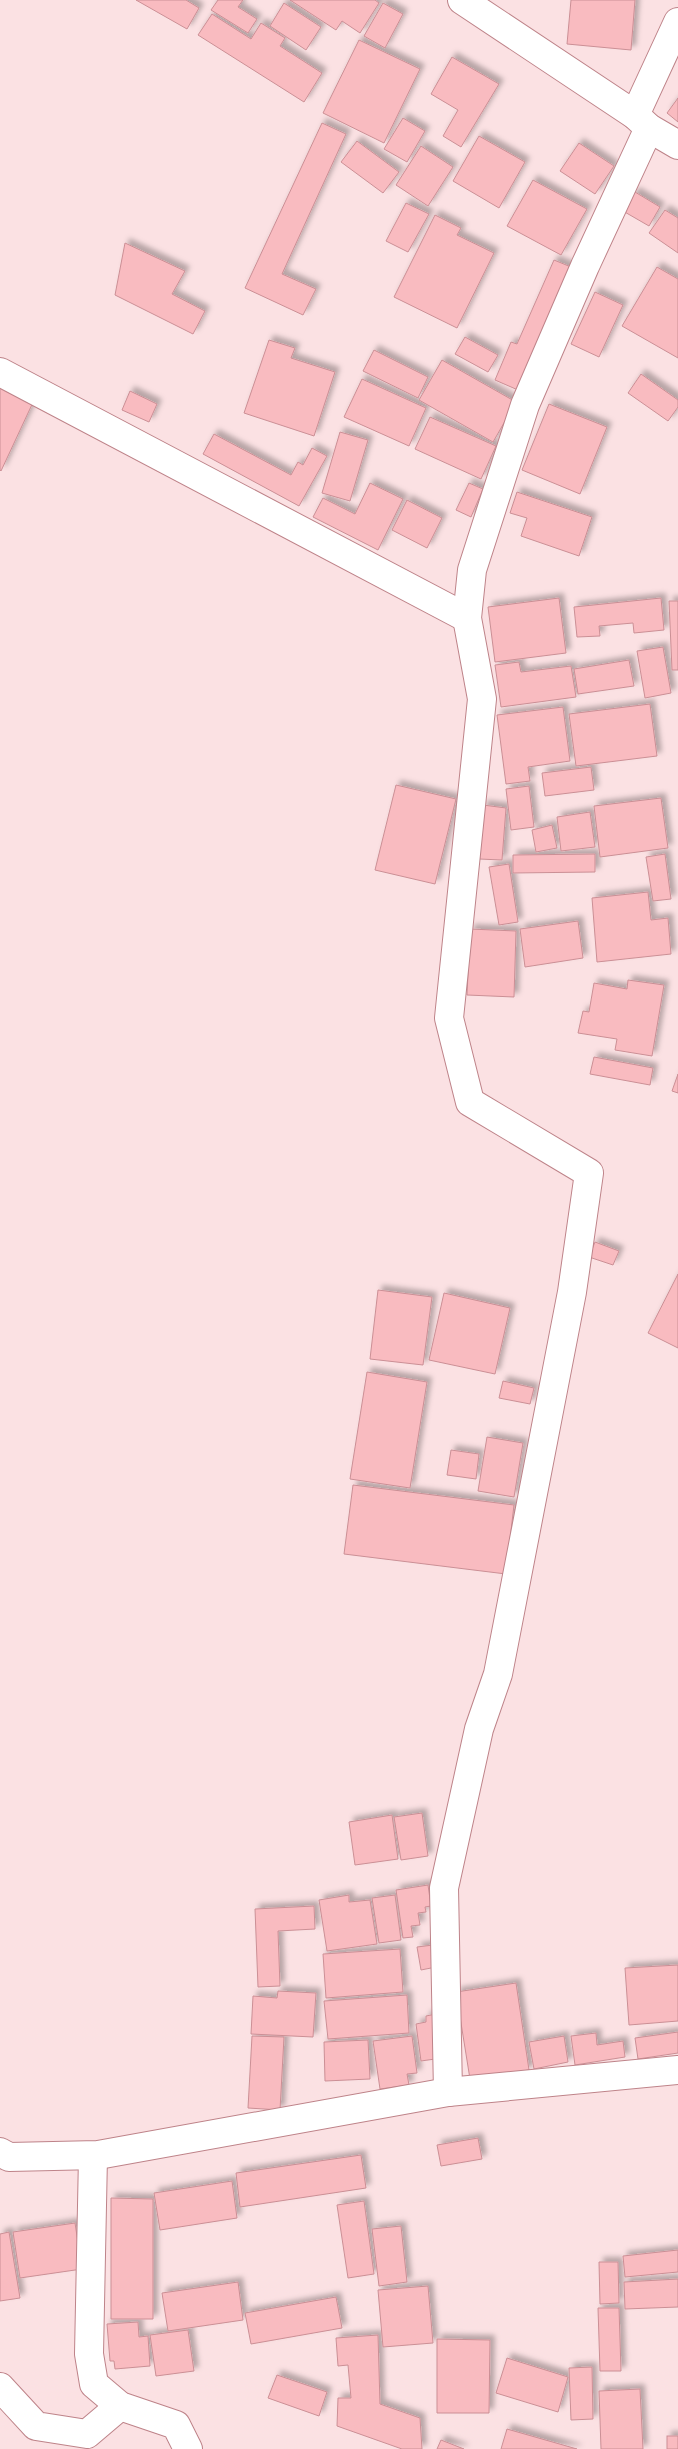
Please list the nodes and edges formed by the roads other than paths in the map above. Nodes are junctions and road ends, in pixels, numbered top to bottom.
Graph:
1 (462, 0) edge
2 (678, 22) edge
3 (642, 122) junction
4 (678, 145) edge
5 (0, 372) edge
6 (467, 618) junction
7 (678, 2070) edge
8 (448, 2092) junction
9 (0, 2152) edge
10 (93, 2156) junction
11 (0, 2387) edge
12 (120, 2406) junction
13 (188, 2449) edge

1 - 3 street
2 - 3 street
3 - 4 street
3 - 6 street
5 - 6 street
6 - 8 street
7 - 8 street
8 - 10 street
9 - 10 street
10 - 12 street
11 - 12 street
12 - 13 street

